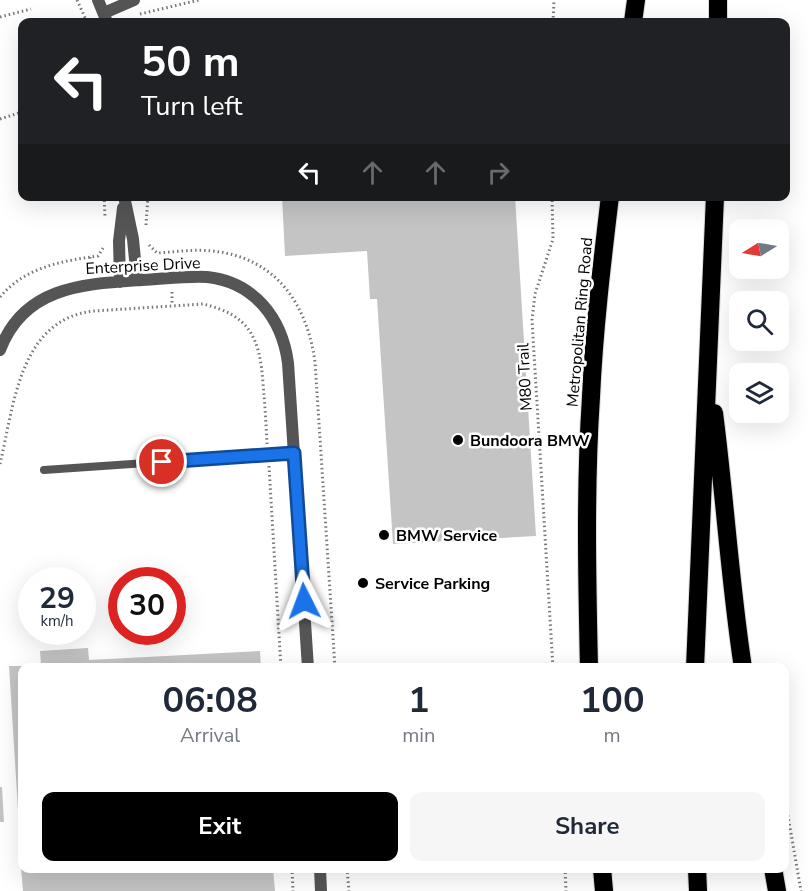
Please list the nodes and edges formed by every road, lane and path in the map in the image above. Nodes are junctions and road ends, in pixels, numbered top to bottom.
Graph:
1 (77, 0) edge
2 (98, 0) edge
3 (134, 0) edge
4 (199, 0) edge
5 (554, 0) edge
6 (636, 0) edge
7 (718, 0) edge
8 (31, 9) dead end
9 (138, 15) dead end
10 (0, 17) edge
11 (85, 18) edge
12 (105, 18) edge
13 (553, 18) edge
14 (634, 18) edge
15 (718, 18) edge
16 (18, 113) edge
17 (0, 119) edge
18 (124, 201) edge
19 (125, 201) edge
20 (148, 201) edge
21 (552, 201) edge
22 (610, 201) edge
23 (715, 201) edge
24 (133, 239) junction
25 (120, 241) junction
26 (137, 280) junction
27 (120, 282) junction
28 (0, 297) edge
29 (0, 350) edge
30 (708, 364) junction
31 (294, 453) junction
32 (268, 455) junction
33 (0, 464) edge
34 (44, 470) dead end
35 (280, 663) edge
36 (308, 663) edge
37 (553, 663) edge
38 (590, 663) edge
39 (695, 663) edge
40 (742, 663) edge
41 (789, 822) edge
42 (292, 873) edge
43 (320, 873) edge
44 (347, 873) edge
45 (565, 873) edge
46 (602, 873) edge
47 (697, 873) edge
48 (774, 873) edge
49 (293, 891) edge
50 (321, 891) edge
51 (349, 891) edge
52 (566, 891) edge
53 (604, 891) edge
54 (698, 891) edge
55 (777, 891) edge
56 (801, 891) edge

1 - 11 path
2 - 12 street
3 - 12 street
4 - 9 path
5 - 13 path
6 - 14 highway
7 - 15 highway
8 - 10 path
16 - 17 path
18 - 25 street
19 - 24 street
20 - 24 path
21 - 37 path, M80 Trail
22 - 38 highway, Metropolitan Ring Road
23 - 30 highway
24 - 26 street
25 - 27 street
25 - 28 path
26 - 27 street, Enterprise Drive
26 - 31 street, Enterprise Drive
27 - 29 street, Enterprise Drive
30 - 39 highway
30 - 40 highway
31 - 32 lane
31 - 36 street, Enterprise Drive
32 - 33 path
32 - 34 lane
32 - 35 path
41 - 56 path
42 - 49 path
43 - 50 street
44 - 51 path
45 - 52 path
46 - 53 highway
47 - 54 highway
48 - 55 highway

